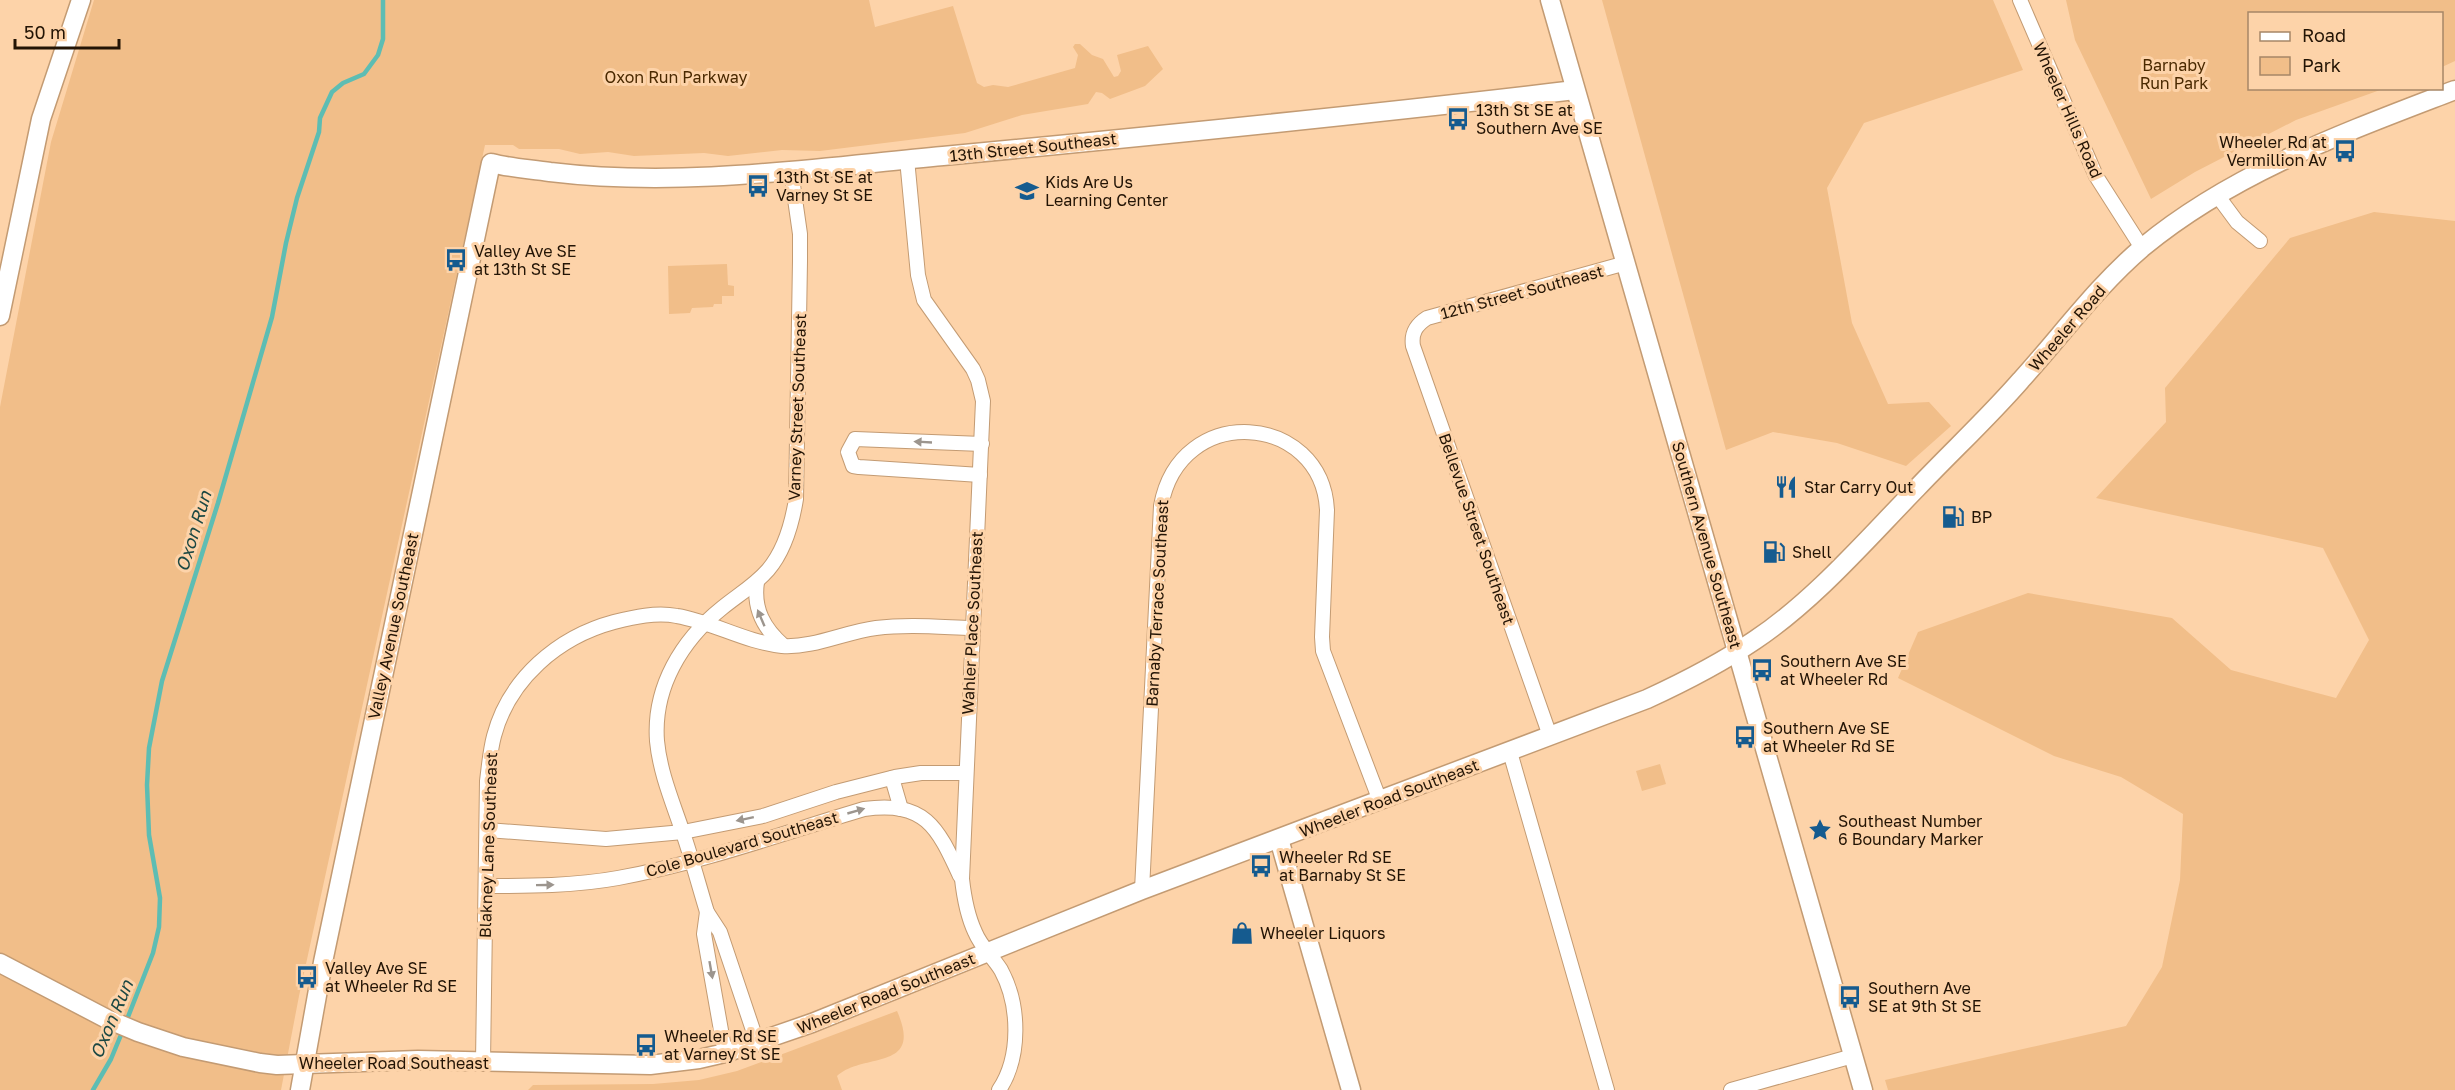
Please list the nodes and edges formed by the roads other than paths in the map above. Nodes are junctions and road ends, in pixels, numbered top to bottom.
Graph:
1 (81, 0) edge
2 (1550, 0) edge
3 (2020, 0) edge
4 (1575, 90) junction
5 (2455, 90) edge
6 (907, 159) junction
7 (491, 163) joint
8 (791, 171) junction
9 (2217, 195) junction
10 (2260, 241) dead end
11 (2142, 248) junction
12 (1626, 264) junction
13 (0, 316) edge
14 (1419, 323) joint
15 (982, 444) junction
16 (980, 474) junction
17 (756, 582) junction
18 (704, 623) junction
19 (972, 628) junction
20 (784, 646) junction
21 (1737, 651) junction
22 (1550, 736) junction
23 (1509, 752) junction
24 (965, 773) junction
25 (892, 778) junction
26 (1380, 801) junction
27 (902, 809) junction
28 (767, 814) junction
29 (487, 830) junction
30 (683, 832) junction
31 (776, 835) junction
32 (1279, 839) junction
33 (692, 860) junction
34 (962, 879) junction
35 (486, 886) junction
36 (1142, 890) junction
37 (707, 912) junction
38 (988, 952) junction
39 (0, 963) edge
40 (757, 1042) junction
41 (725, 1053) junction
42 (1852, 1056) junction
43 (483, 1062) junction
44 (304, 1063) junction
45 (300, 1090) edge
46 (999, 1090) edge
47 (1351, 1090) edge
48 (1607, 1090) edge
49 (1731, 1090) edge
50 (1863, 1090) edge

1 - 13 main road
2 - 4 main road, Southern Avenue Southeast
3 - 11 street, Wheeler Hills Road
4 - 6 main road, 13th Street Southeast
4 - 12 main road, Southern Avenue Southeast
5 - 9 main road, Wheeler Road
6 - 8 main road, 13th Street Southeast
6 - 15 street, Wahler Place Southeast
7 - 8 main road, 13th Street Southeast
7 - 44 main road, Valley Avenue Southeast
8 - 17 street, Varney Street Southeast
9 - 10 street
9 - 11 main road, Wheeler Road
11 - 21 main road, Wheeler Road
12 - 14 street, 12th Street Southeast
12 - 21 main road, Southern Avenue Southeast
14 - 22 street, Bellevue Street Southeast
15 - 16 street, Wahler Place Southeast
15 -> 16 street
16 - 19 street, Wahler Place Southeast
17 - 18 street, Varney Street Southeast
20 -> 17 street
18 - 20 street, Blakney Lane Southeast
18 - 29 street, Blakney Lane Southeast
18 - 30 street, Varney Street Southeast
19 - 20 street, Blakney Lane Southeast
19 - 24 street, Wahler Place Southeast
21 - 22 main road, Wheeler Road Southeast
21 - 42 main road, Southern Avenue Southeast
22 - 23 main road, Wheeler Road Southeast
23 - 26 main road, Wheeler Road Southeast
23 - 48 street
24 - 25 street, Cole Boulevard Southeast
24 - 34 street, Wahler Place Southeast
25 - 27 street
25 - 28 street, Cole Boulevard Southeast
26 - 32 main road, Wheeler Road Southeast
26 - 36 street, Barnaby Terrace Southeast
31 -> 27 street, Cole Boulevard Southeast
27 - 34 street, Cole Boulevard Southeast
28 -> 30 street, Cole Boulevard Southeast
28 - 31 street
29 - 30 street, Cole Boulevard Southeast
29 - 35 street, Blakney Lane Southeast
30 - 33 street, Varney Street Southeast
31 - 33 street, Cole Boulevard Southeast
32 - 36 main road, Wheeler Road Southeast
32 - 47 main road
35 -> 33 street, Cole Boulevard Southeast
33 - 37 street, Varney Street Southeast
34 - 38 street, Wahler Place Southeast
35 - 43 street, Blakney Lane Southeast
36 - 38 main road, Wheeler Road Southeast
37 - 40 street, Varney Street Southeast
37 -> 41 street, Varney Street Southeast
38 - 40 main road, Wheeler Road Southeast
38 - 46 street, Wahler Place Southeast
39 - 44 main road, Wheeler Road Southeast
40 - 41 main road, Wheeler Road Southeast
41 - 43 main road, Wheeler Road Southeast
42 - 49 street
42 - 50 main road, Southern Avenue Southeast
43 - 44 main road, Wheeler Road Southeast
44 - 45 main road, Valley Avenue Southeast

